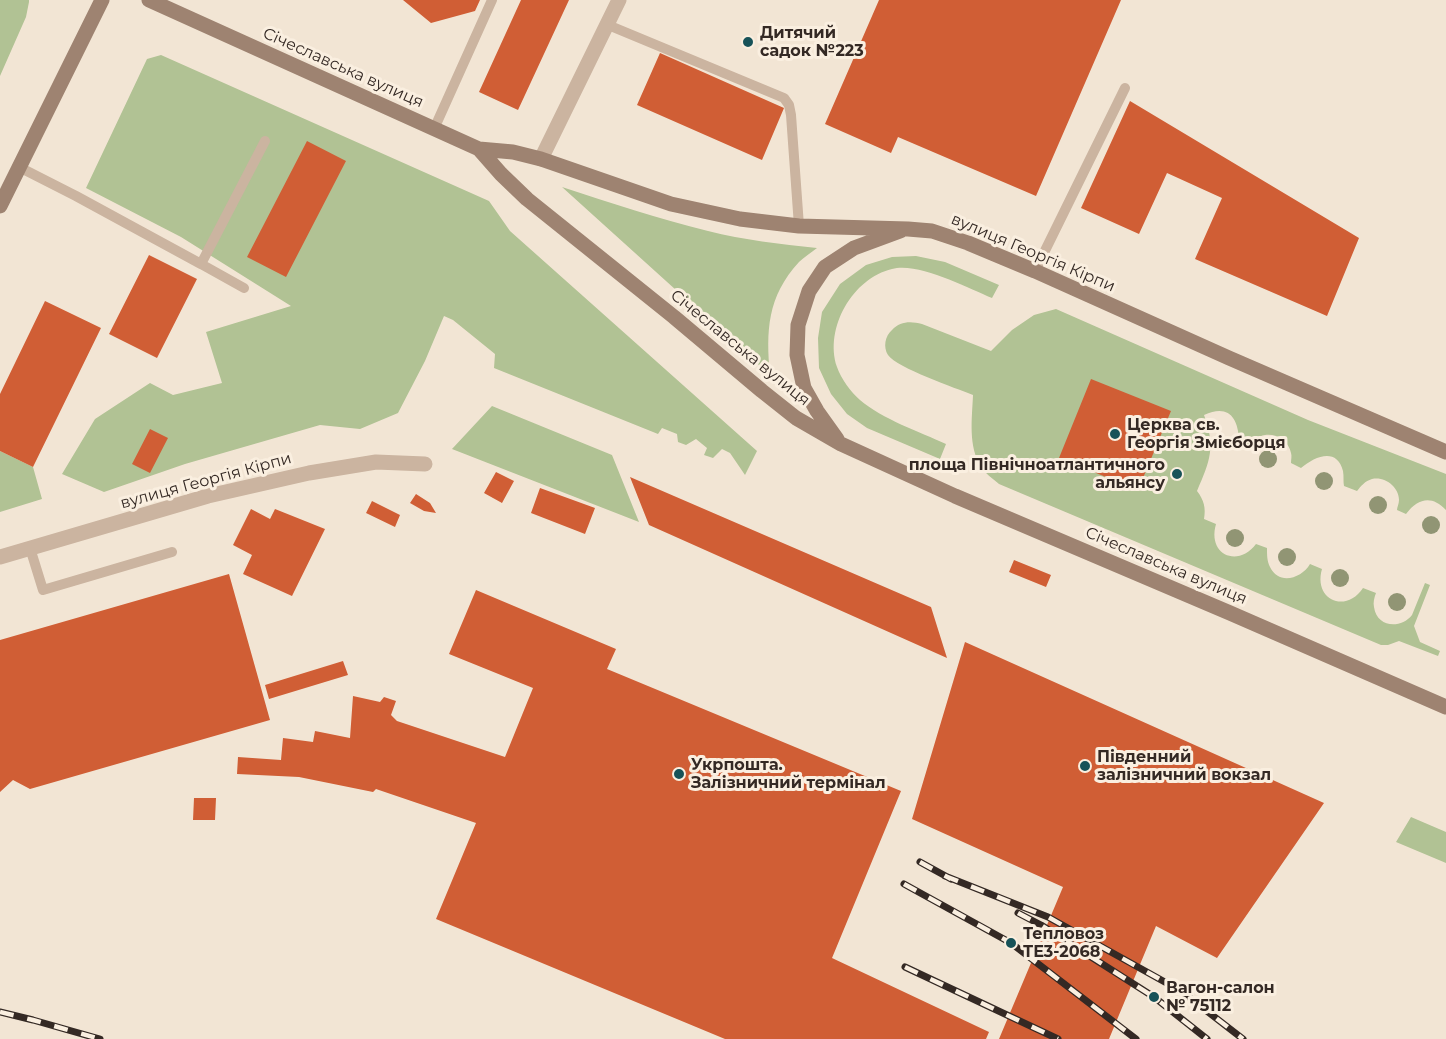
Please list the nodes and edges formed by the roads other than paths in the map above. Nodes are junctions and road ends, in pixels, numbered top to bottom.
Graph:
1 (102, 0) edge
2 (149, 0) edge
3 (492, 0) edge
4 (619, 0) edge
5 (608, 25) junction
6 (1125, 88) dead end
7 (434, 129) junction
8 (265, 141) dead end
9 (479, 149) junction
10 (541, 159) junction
11 (19, 167) junction
12 (5, 185) edge
13 (0, 206) edge
14 (799, 226) junction
15 (908, 229) junction
16 (201, 264) junction
17 (1035, 271) junction
18 (244, 288) dead end
19 (841, 444) junction
20 (1446, 452) edge
21 (425, 464) dead end
22 (30, 548) junction
23 (172, 552) dead end
24 (0, 557) edge
25 (1443, 703) edge

1 - 11 street
2 - 7 street, Січеславська вулиця
3 - 7 lane
4 - 5 street
5 - 10 street
5 - 14 lane
6 - 17 lane
7 - 9 street, Січеславська вулиця
8 - 16 lane
9 - 10 street, вулиця Георгія Кірпи
9 - 19 street, Січеславська вулиця
10 - 14 street, вулиця Георгія Кірпи
11 - 12 street
11 - 16 lane
12 - 13 street
14 - 15 street, вулиця Георгія Кірпи
15 - 17 street, вулиця Георгія Кірпи
15 - 19 street
16 - 18 lane
17 - 20 street, вулиця Георгія Кірпи
19 - 25 street, Січеславська вулиця
21 - 22 street, вулиця Георгія Кірпи
22 - 23 lane
22 - 24 street, вулиця Георгія Кірпи

